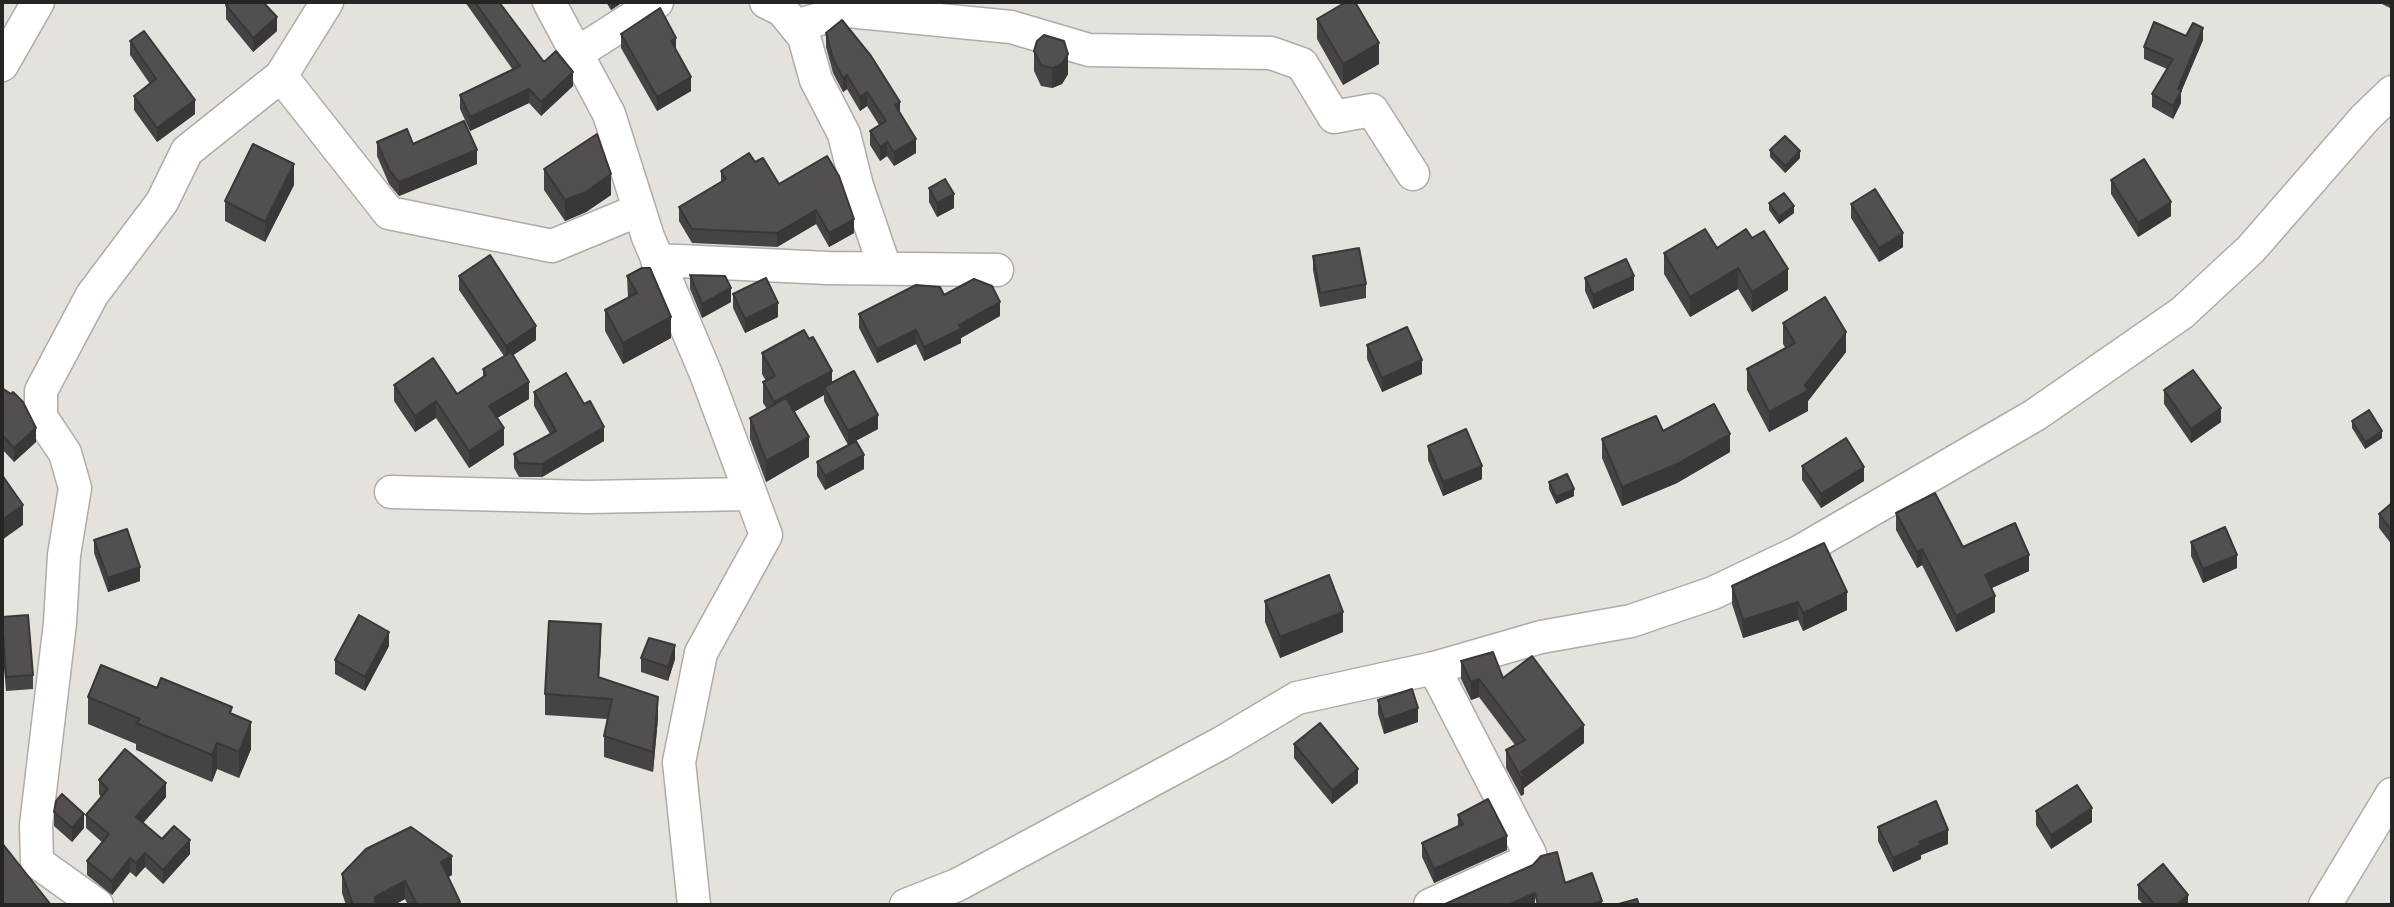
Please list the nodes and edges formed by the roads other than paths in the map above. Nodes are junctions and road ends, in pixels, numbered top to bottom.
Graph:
1 (38, 2) edge
2 (327, 2) edge
3 (549, 2) edge
4 (657, 2) edge
5 (766, 2) edge
6 (794, 26) junction
7 (576, 54) junction
8 (2, 65) edge
9 (281, 76) junction
10 (2392, 92) edge
11 (1413, 174) dead end
12 (639, 209) junction
13 (657, 260) junction
14 (884, 268) junction
15 (997, 270) dead end
16 (391, 492) dead end
17 (749, 494) junction
18 (1434, 668) junction
19 (2392, 794) edge
20 (97, 905) edge
21 (694, 905) edge
22 (906, 905) edge
23 (1430, 905) edge
24 (2325, 905) edge

1 - 8 street
2 - 9 street
3 - 7 street
4 - 7 street
5 - 6 street
6 - 11 street
6 - 14 street
7 - 12 street
9 - 12 street
9 - 20 street
10 - 18 street
12 - 13 street
13 - 14 street
13 - 17 street
14 - 15 street
16 - 17 street
17 - 21 street
18 - 22 street
18 - 23 street
19 - 24 street

